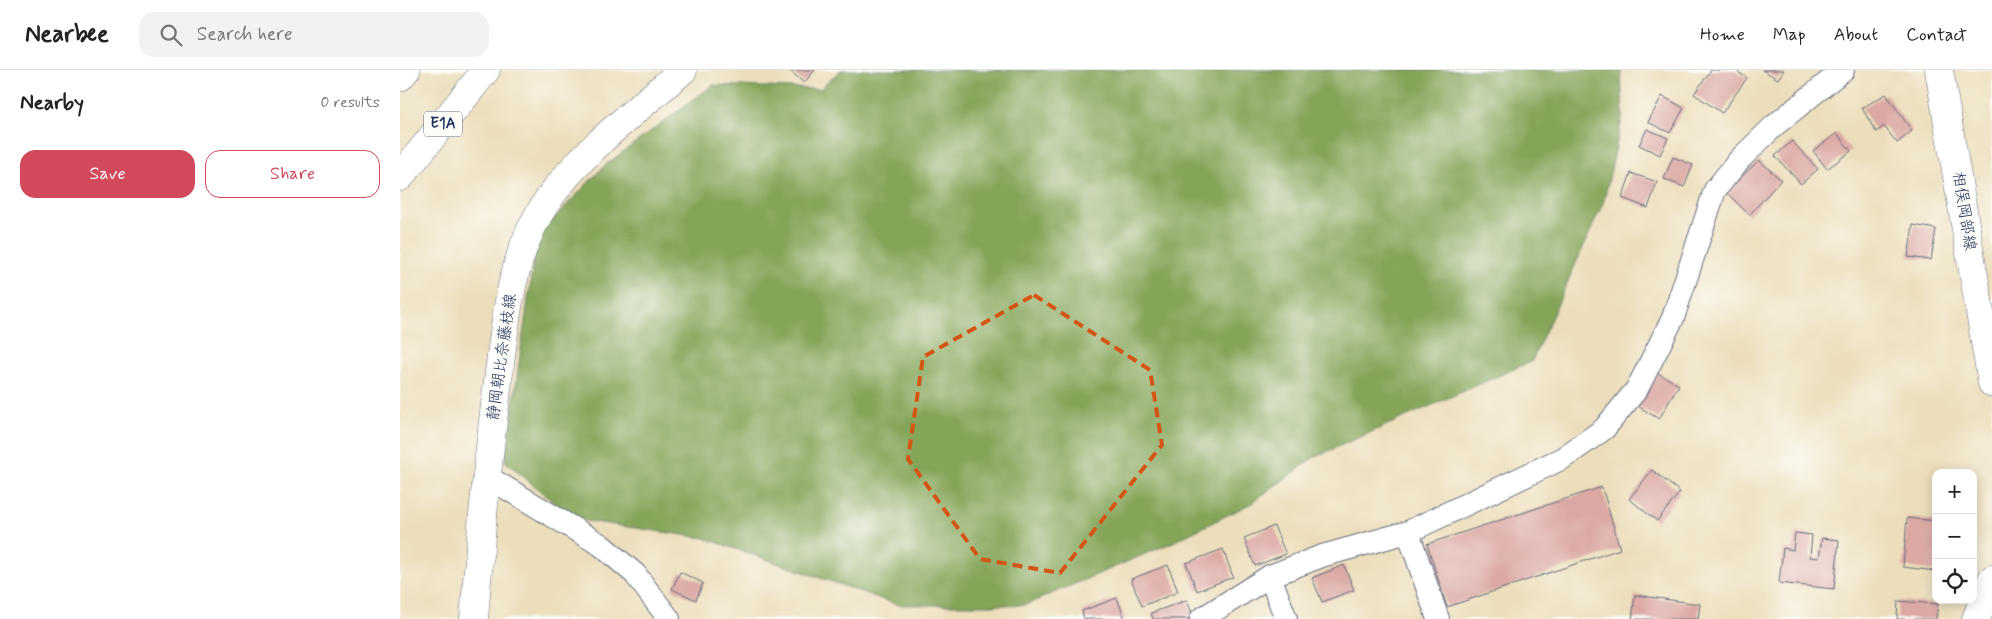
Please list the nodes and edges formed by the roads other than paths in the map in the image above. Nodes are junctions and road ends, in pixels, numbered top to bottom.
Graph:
1 (406, 70) edge
2 (486, 70) edge
3 (683, 70) edge
4 (1843, 70) edge
5 (1939, 70) edge
6 (400, 77) edge
7 (400, 177) edge
8 (1992, 382) edge
9 (486, 476) junction
10 (1408, 532) junction
11 (1270, 576) junction
12 (1992, 579) edge
13 (474, 619) edge
14 (669, 619) edge
15 (1200, 619) edge
16 (1286, 619) edge
17 (1438, 619) edge
18 (1976, 619) edge

1 - 6 main road
2 - 7 main road, E1A
3 - 9 main road, 静岡朝比奈藤枝線
4 - 10 street
5 - 8 main road, 相俣岡部線
9 - 13 main road, 静岡朝比奈藤枝線
9 - 14 street
10 - 11 street
10 - 17 street
11 - 15 street
11 - 16 street
12 - 18 main road

